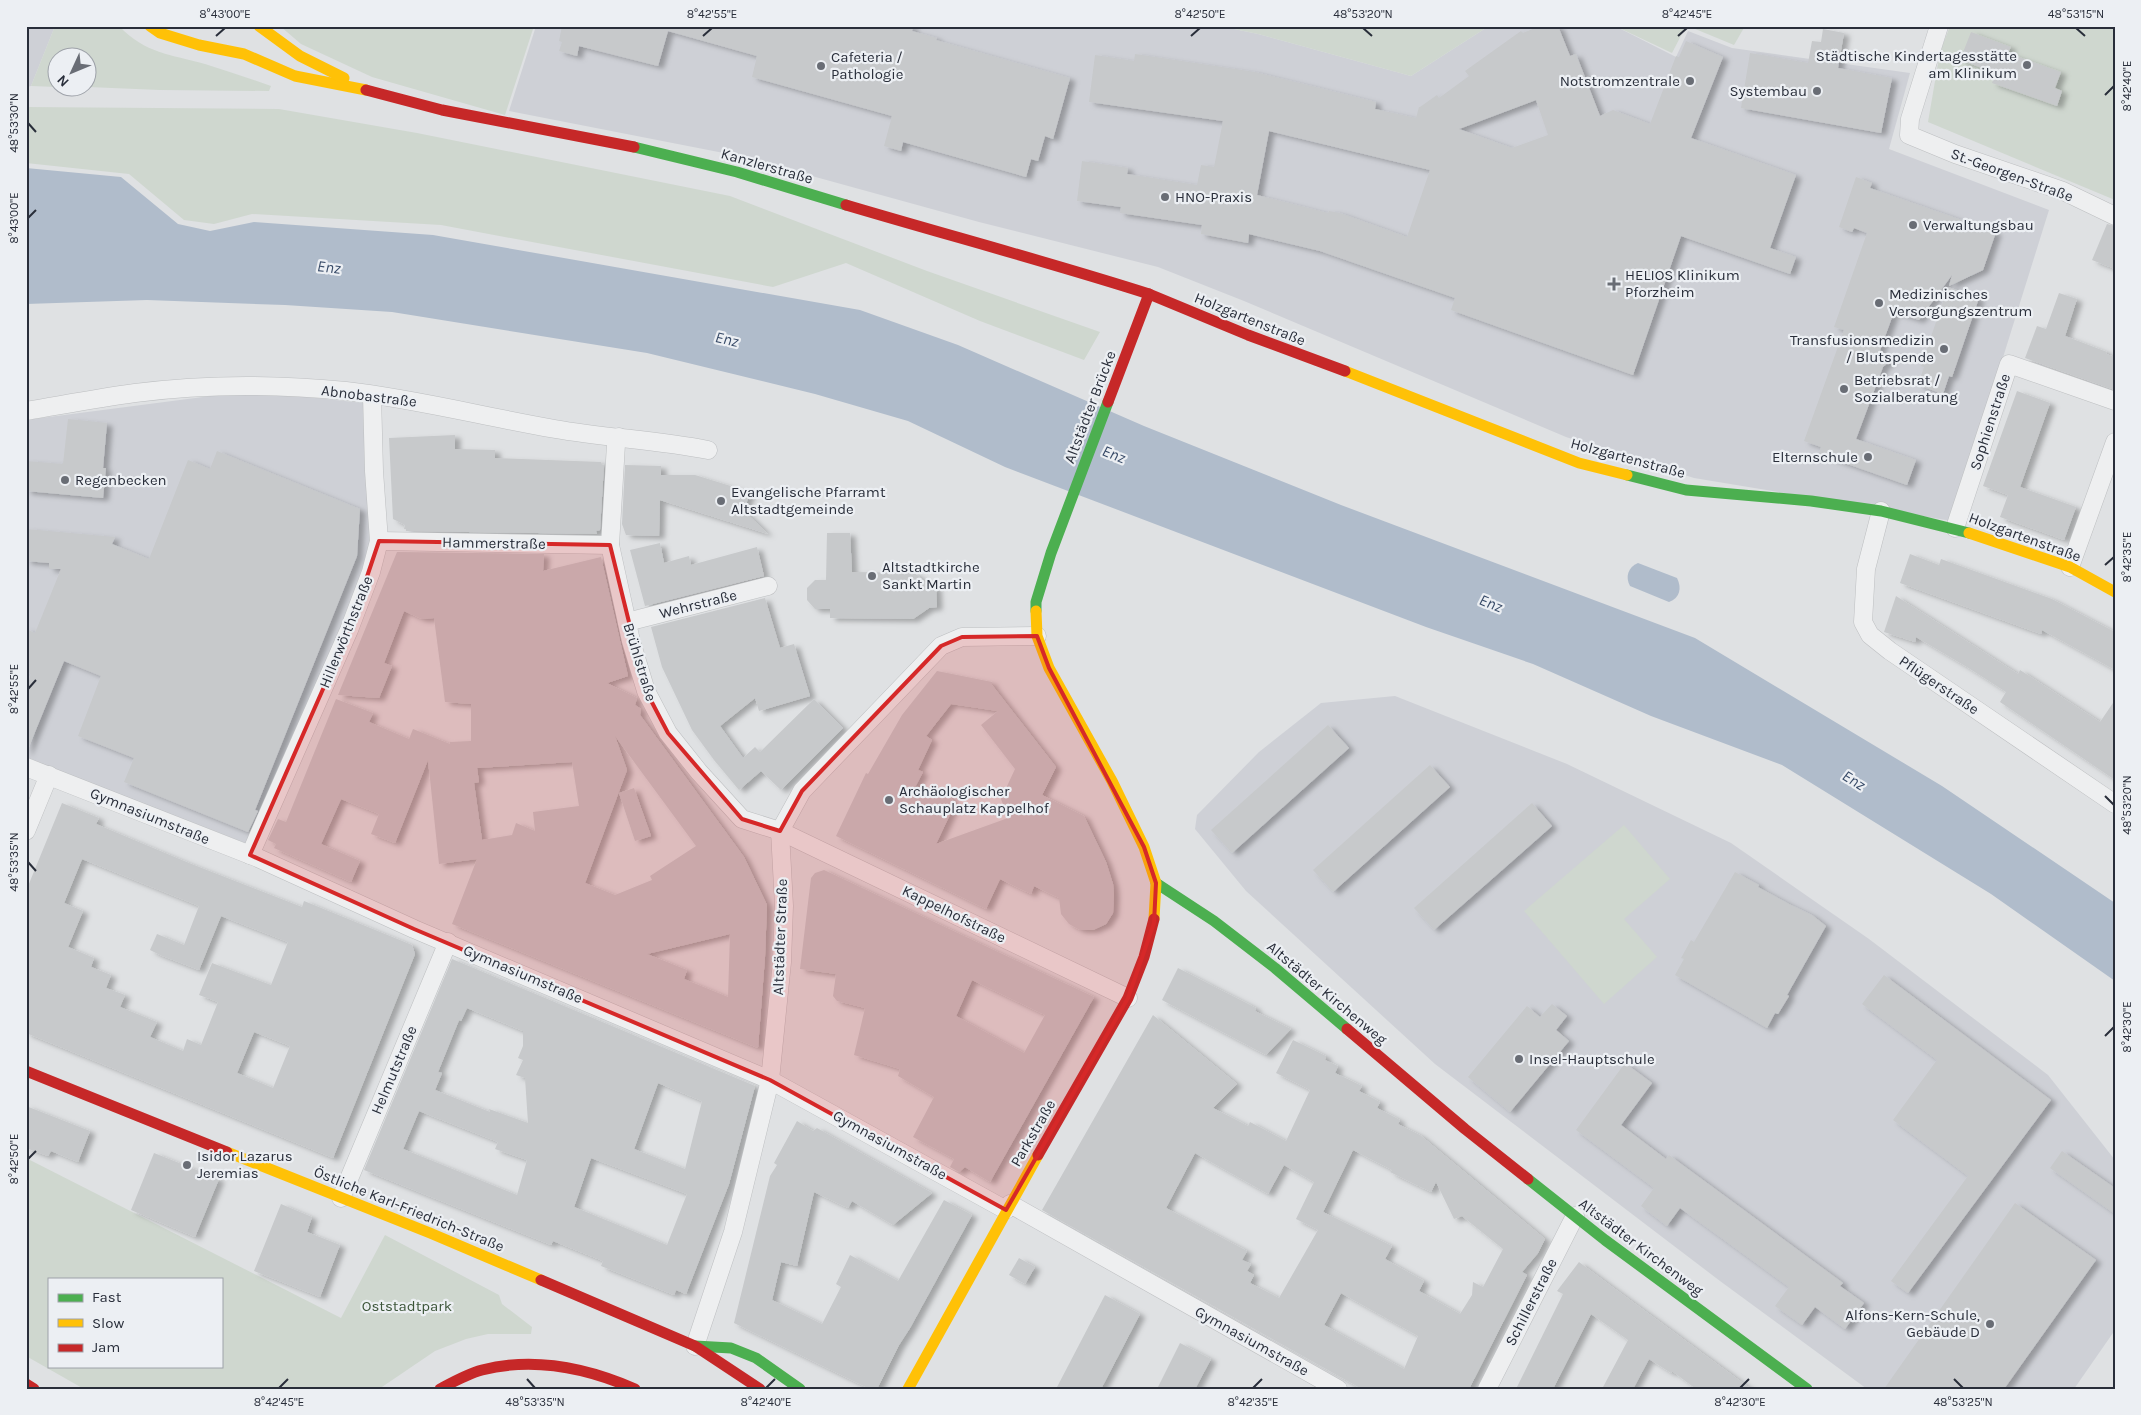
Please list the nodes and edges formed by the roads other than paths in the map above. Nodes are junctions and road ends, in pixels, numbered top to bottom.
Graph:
1 (150, 26) edge
2 (259, 26) edge
3 (1939, 26) edge
4 (371, 91) junction
5 (2115, 216) edge
6 (1148, 294) junction
7 (372, 395) junction
8 (2115, 401) edge
9 (26, 412) edge
10 (619, 437) junction
11 (2115, 442) edge
12 (708, 450) dead end
13 (1882, 511) junction
14 (1956, 528) junction
15 (378, 541) junction
16 (610, 545) junction
17 (2070, 567) junction
18 (768, 586) dead end
19 (2115, 592) edge
20 (627, 622) junction
21 (1037, 636) junction
22 (26, 766) edge
23 (49, 776) junction
24 (2115, 804) edge
25 (26, 831) edge
26 (780, 831) junction
27 (250, 855) junction
28 (1156, 883) junction
29 (448, 942) junction
30 (1128, 998) junction
31 (26, 1071) edge
32 (770, 1080) junction
33 (341, 1198) junction
34 (1008, 1207) junction
35 (1575, 1216) junction
36 (695, 1346) junction
37 (26, 1384) edge
38 (34, 1389) edge
39 (440, 1389) edge
40 (635, 1389) edge
41 (760, 1389) edge
42 (800, 1389) edge
43 (908, 1389) edge
44 (1338, 1389) edge
45 (1487, 1389) edge
46 (1807, 1389) edge

1 - 4 main road, Kanzlerstraße
2 - 4 main road, Kanzlerstraße
3 - 5 street, St.-Georgen-Straße
4 - 6 main road, Kanzlerstraße
6 - 13 main road, Holzgartenstraße
6 - 21 main road, Altstädter Brücke
7 - 9 street, Abnobastraße
7 - 10 street, Abnobastraße
7 - 15 street, Hillerwörthstraße
8 - 14 street, Sophienstraße
10 - 12 street, Abnobastraße
10 - 16 street, Brühlstraße
11 - 17 street
13 - 14 main road, Holzgartenstraße
13 - 24 street, Pflügerstraße
14 - 17 main road, Holzgartenstraße
15 - 16 street, Hammerstraße
15 - 27 street, Hillerwörthstraße
16 - 20 street, Brühlstraße
17 - 19 main road, Holzgartenstraße
18 - 20 street, Wehrstraße
20 - 26 street, Brühlstraße
21 - 26 street
21 - 28 main road
22 - 23 street, Gymnasiumstraße
23 - 25 street
23 - 27 street, Gymnasiumstraße
26 - 30 street, Kappelhofstraße
26 - 32 street, Altstädter Straße
27 - 29 street, Gymnasiumstraße
28 - 30 main road, Parkstraße
28 - 35 main road, Altstädter Kirchenweg
29 - 32 street, Gymnasiumstraße
29 - 33 street, Helmutstraße
30 - 34 main road, Parkstraße
31 - 33 main road, Östliche Karl-Friedrich-Straße
32 - 34 street, Gymnasiumstraße
32 - 36 street, Altstädter Straße
33 - 36 main road, Östliche Karl-Friedrich-Straße
34 - 43 main road, Parkstraße
34 - 44 street, Gymnasiumstraße
35 - 45 street, Schillerstraße
35 - 46 main road, Altstädter Kirchenweg
36 - 41 main road, Östliche Karl-Friedrich-Straße
36 - 42 main road, Östliche Karl-Friedrich-Straße
37 - 38 main road
39 - 40 main road

